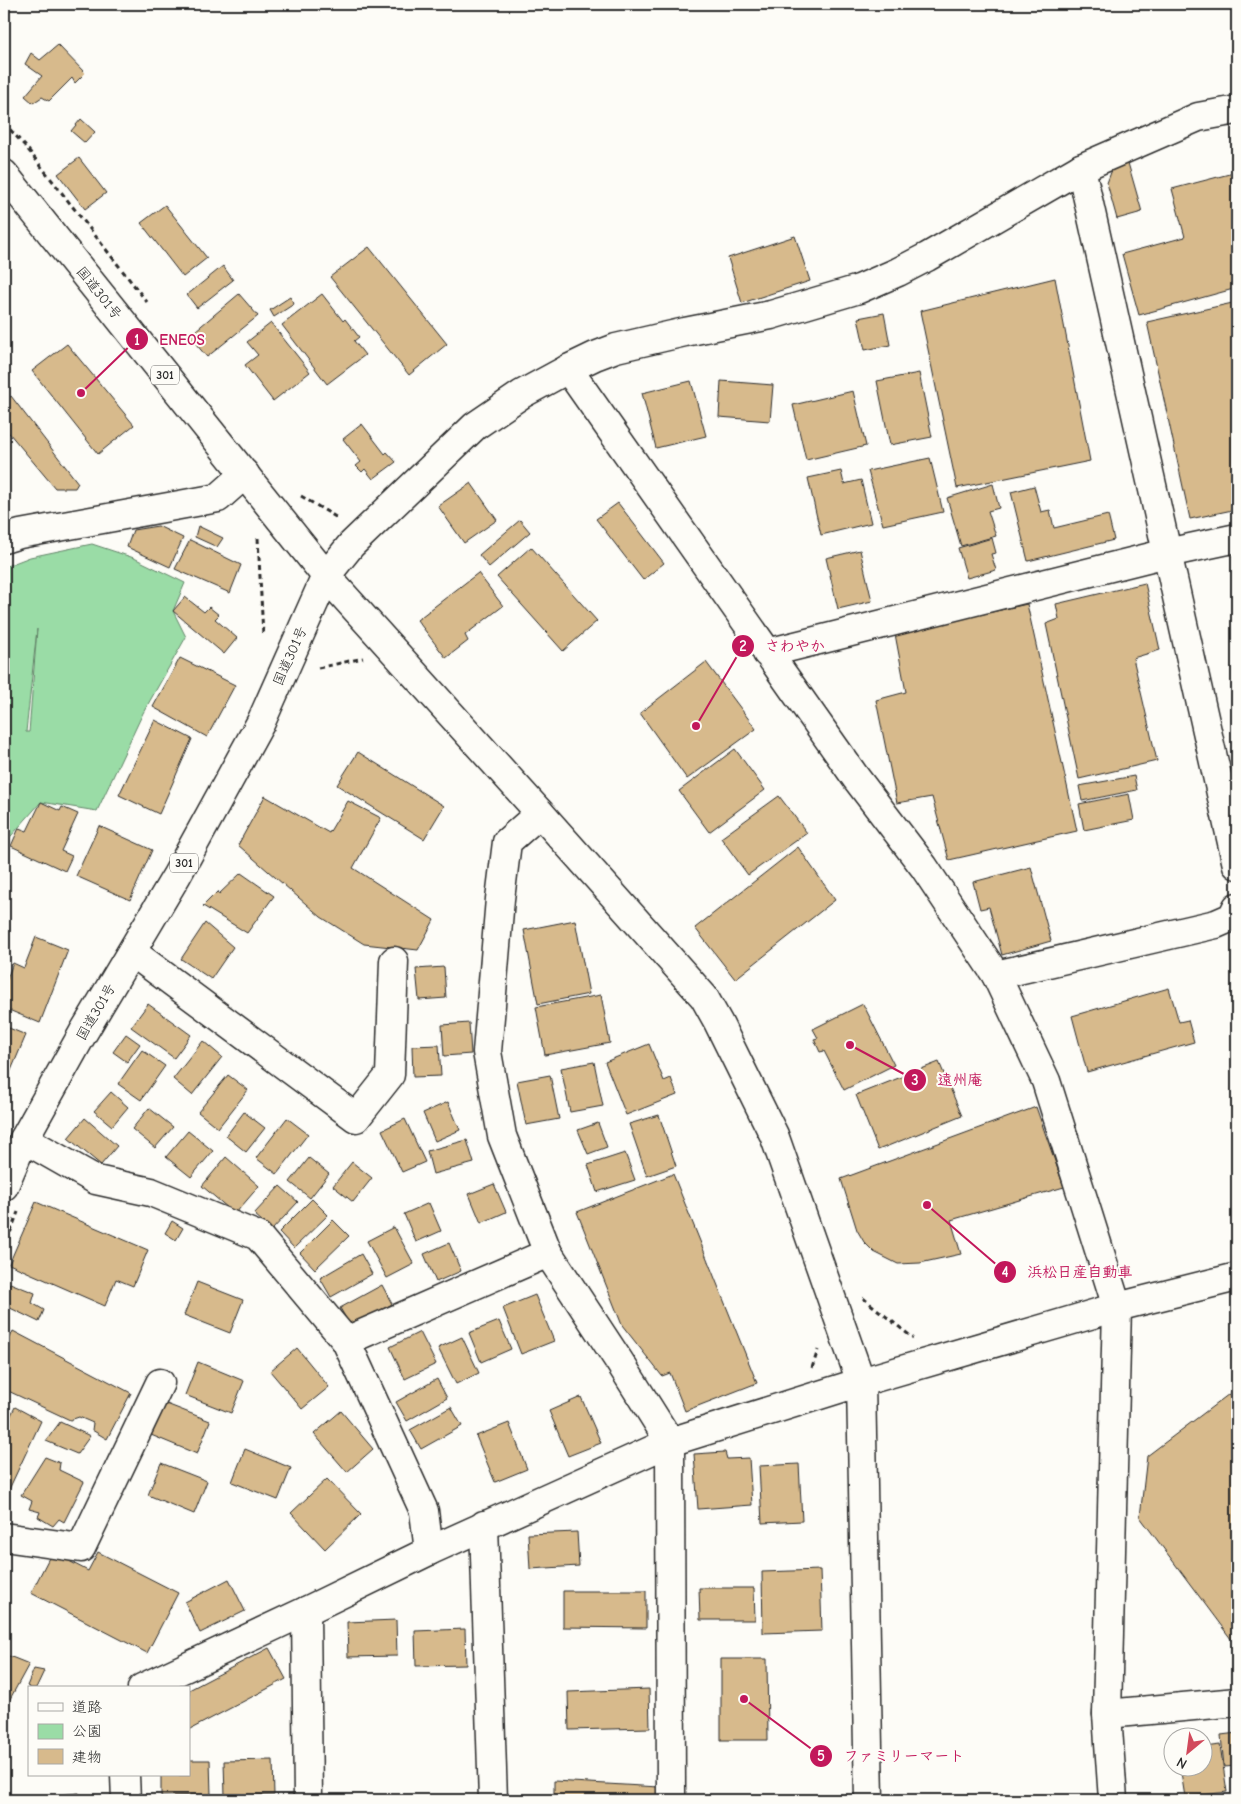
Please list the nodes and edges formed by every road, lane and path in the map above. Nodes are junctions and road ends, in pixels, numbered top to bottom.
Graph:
1 (1237, 110) edge
2 (4, 123) edge
3 (1081, 168) junction
4 (4, 174) edge
5 (152, 308) dead end
6 (568, 369) junction
7 (245, 474) junction
8 (300, 496) dead end
9 (338, 517) dead end
10 (9, 530) edge
11 (255, 531) dead end
12 (1237, 538) edge
13 (1167, 553) junction
14 (326, 576) junction
15 (263, 635) dead end
16 (767, 653) junction
17 (366, 657) dead end
18 (309, 670) dead end
19 (540, 813) junction
20 (1237, 865) edge
21 (1237, 907) edge
22 (132, 952) junction
23 (394, 961) dead end
24 (996, 975) junction
25 (24, 1139) junction
26 (4, 1186) edge
27 (548, 1254) junction
28 (1237, 1277) edge
29 (1117, 1307) junction
30 (346, 1341) junction
31 (821, 1341) dead end
32 (812, 1368) dead end
33 (860, 1382) junction
34 (160, 1383) dead end
35 (670, 1442) junction
36 (484, 1525) junction
37 (4, 1537) edge
38 (429, 1550) junction
39 (306, 1611) junction
40 (146, 1686) edge
41 (1237, 1702) edge
42 (1107, 1714) junction
43 (125, 1776) edge
44 (126, 1800) edge
45 (308, 1800) edge
46 (493, 1800) edge
47 (671, 1800) edge
48 (869, 1800) edge
49 (1113, 1800) edge

1 - 3 main road
2 - 5 path
3 - 6 main road
3 - 13 main road
4 - 7 main road, 国道301号 / 301
6 - 14 main road
6 - 16 main road
7 - 10 main road
7 - 14 main road, 国道301号 / 301
8 - 9 path
11 - 15 path
12 - 13 main road
13 - 16 main road
13 - 20 main road
14 - 19 main road
14 - 22 main road, 国道301号 / 301
16 - 24 main road
17 - 18 path
19 - 27 main road
19 - 33 main road
21 - 24 main road
22 - 23 main road
22 - 25 main road, 国道301号 / 301
24 - 29 main road
25 - 26 main road, 国道301号 / 301
25 - 30 main road
27 - 30 main road
27 - 35 main road
28 - 29 main road
29 - 33 main road
29 - 42 main road
30 - 38 main road
31 - 32 path
33 - 35 main road
33 - 48 main road
34 - 37 main road
35 - 36 main road
35 - 47 main road
36 - 38 main road
36 - 46 main road
38 - 39 main road
39 - 40 main road
39 - 45 main road
41 - 42 main road
42 - 49 main road
43 - 44 main road

